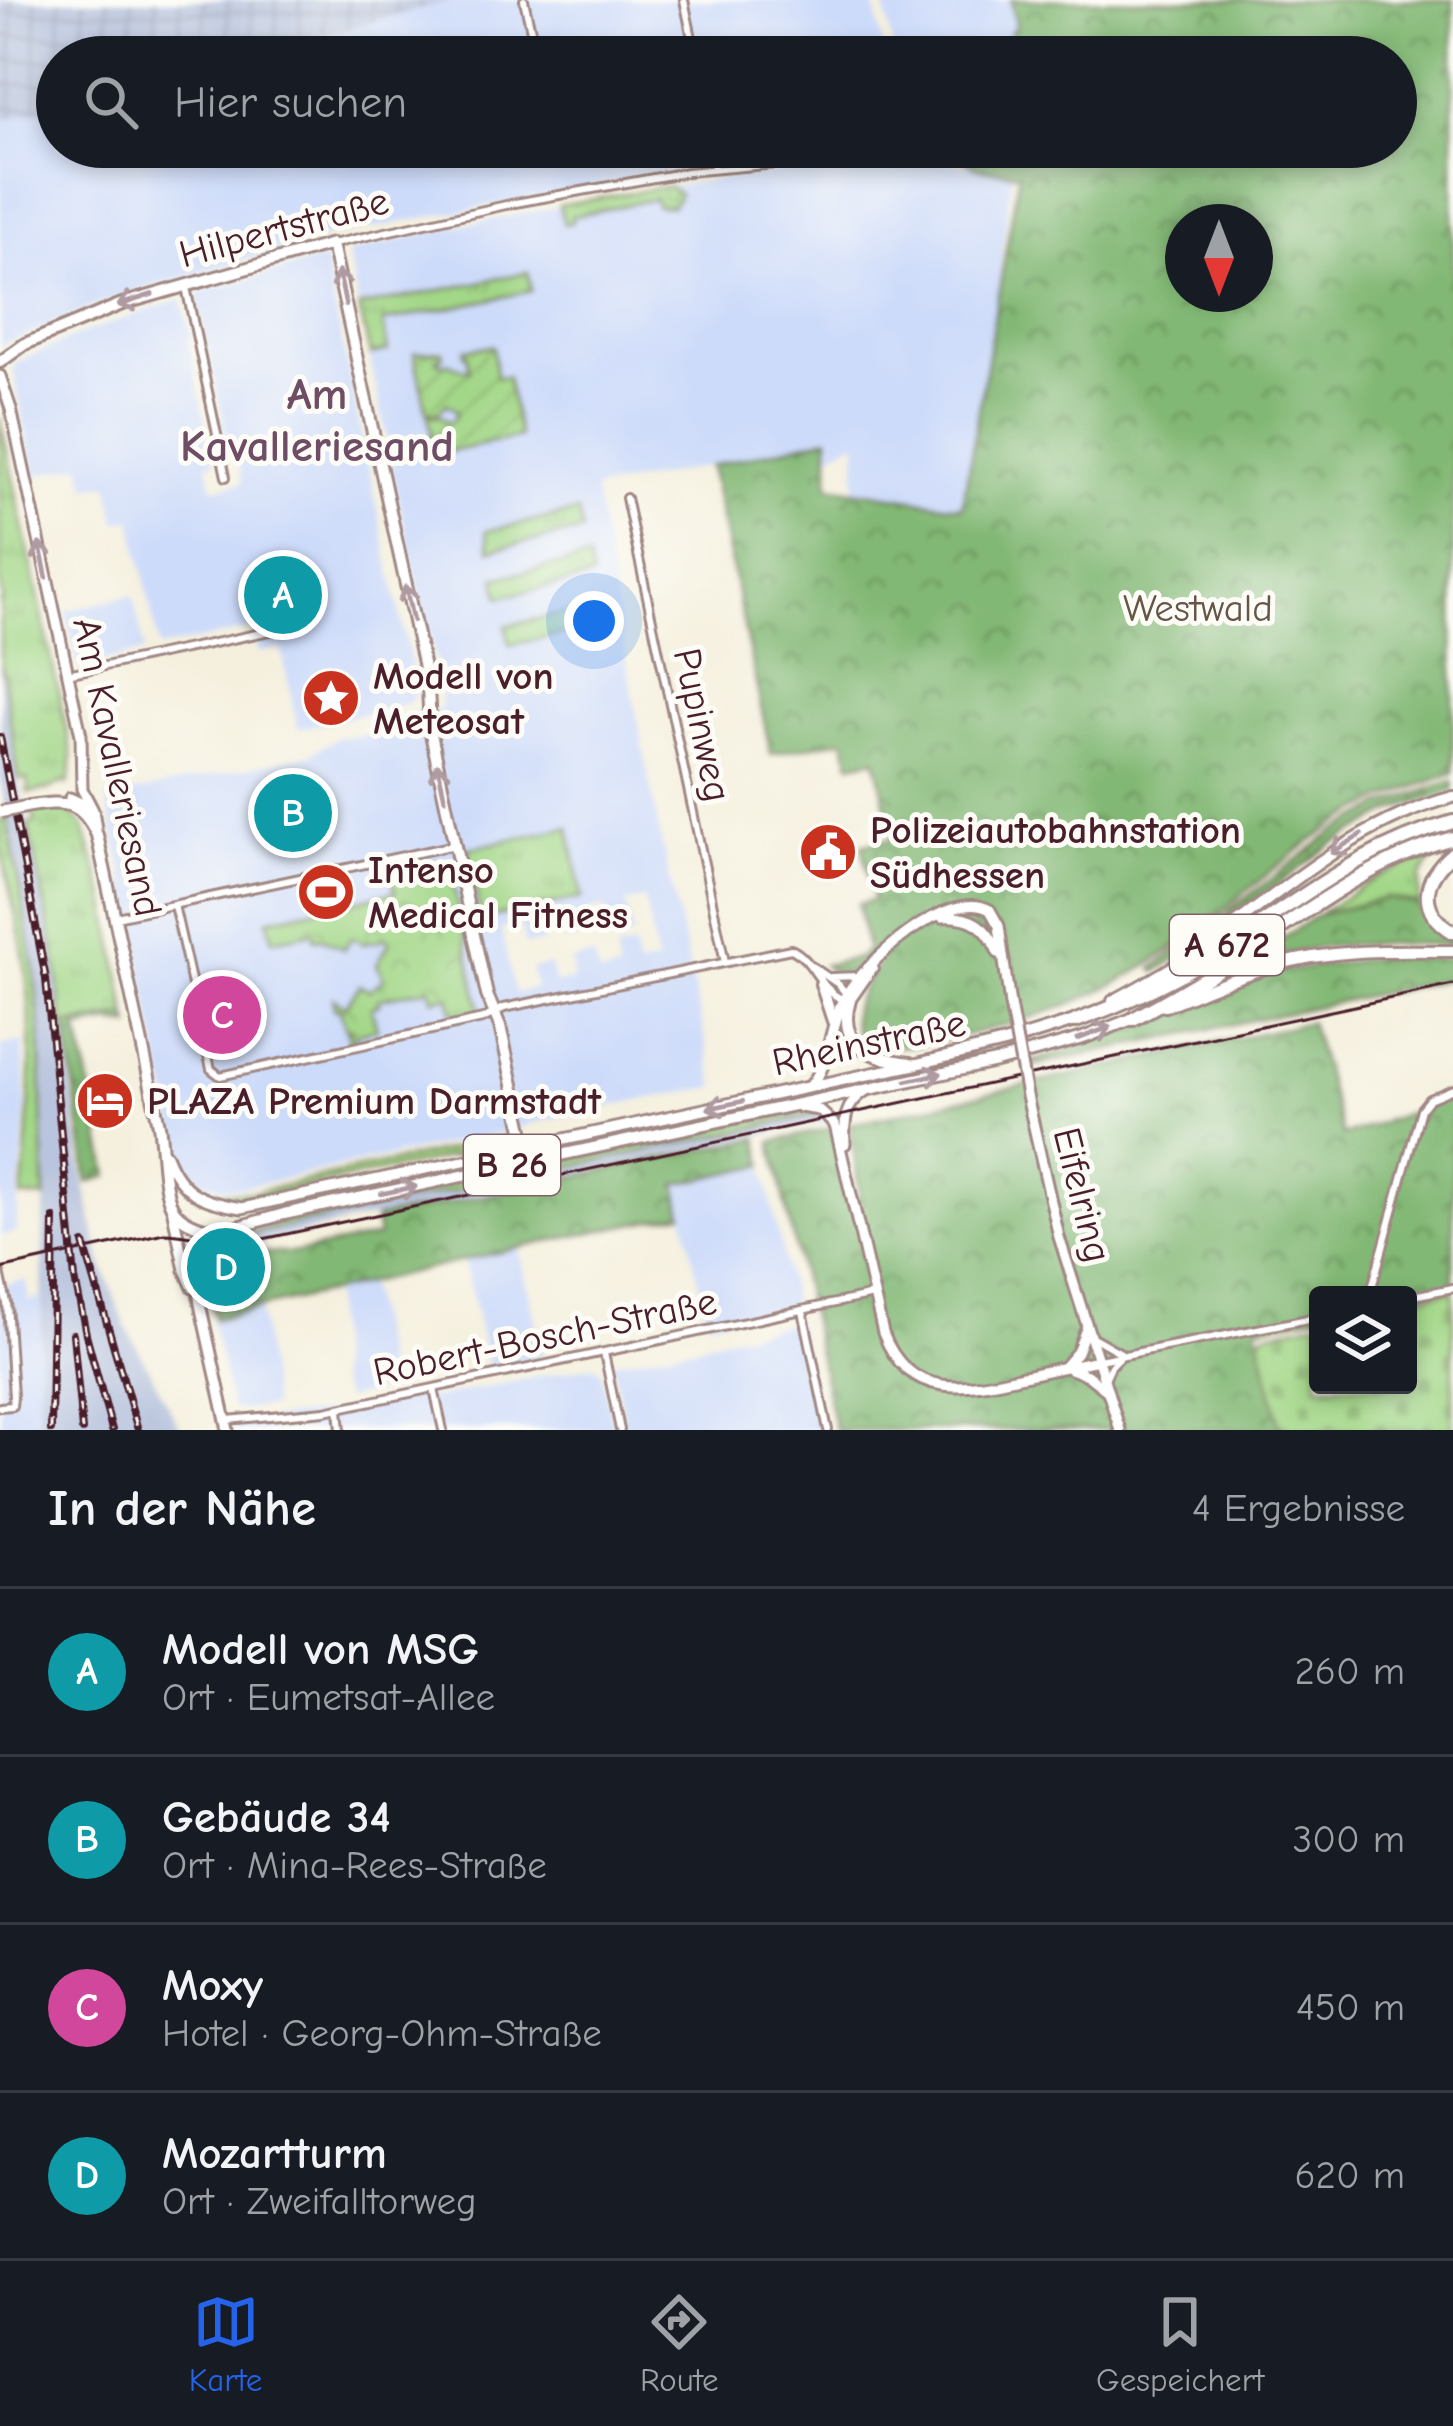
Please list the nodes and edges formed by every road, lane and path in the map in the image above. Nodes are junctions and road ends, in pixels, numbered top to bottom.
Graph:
1 (524, 0) edge
2 (684, 0) edge
3 (532, 36) edge
4 (692, 36) edge
5 (736, 168) edge
6 (714, 170) joint
7 (332, 244) junction
8 (185, 284) junction
9 (0, 362) edge
10 (0, 376) edge
11 (4, 392) edge
12 (226, 477) dead end
13 (626, 498) dead end
14 (275, 630) dead end
15 (68, 674) junction
16 (82, 789) junction
17 (1453, 797) edge
18 (70, 798) junction
19 (55, 802) junction
20 (0, 812) edge
21 (1453, 822) edge
22 (97, 835) junction
23 (1453, 838) edge
24 (455, 844) junction
25 (1453, 853) edge
26 (175, 905) junction
27 (116, 917) junction
28 (931, 919) junction
29 (1453, 932) edge
30 (1453, 952) edge
31 (883, 953) junction
32 (725, 962) junction
33 (1004, 970) junction
34 (858, 976) junction
35 (824, 981) junction
36 (846, 998) junction
37 (495, 1012) junction
38 (1133, 1019) junction
39 (1076, 1022) junction
40 (834, 1023) junction
41 (917, 1064) junction
42 (810, 1087) junction
43 (869, 1089) junction
44 (1453, 1089) edge
45 (792, 1106) junction
46 (543, 1144) junction
47 (164, 1150) junction
48 (847, 1168) junction
49 (242, 1208) joint
50 (173, 1213) junction
51 (244, 1226) junction
52 (1, 1273) edge
53 (1372, 1286) edge
54 (1453, 1288) edge
55 (873, 1295) junction
56 (1417, 1295) edge
57 (200, 1304) junction
58 (802, 1311) junction
59 (1309, 1319) edge
60 (1089, 1331) junction
61 (604, 1353) junction
62 (1124, 1354) junction
63 (1099, 1360) junction
64 (1064, 1367) junction
65 (1107, 1386) junction
66 (434, 1389) junction
67 (0, 1407) edge
68 (339, 1408) junction
69 (227, 1425) edge
70 (341, 1430) edge
71 (443, 1430) edge
72 (620, 1430) edge
73 (827, 1430) edge
74 (1120, 1430) edge

1 - 3 street
2 - 4 street
5 - 6 street, Hilpertstraße
6 - 7 street, Hilpertstraße
7 - 8 main road, Hilpertstraße
24 -> 7 main road
8 -> 9 main road, Hilpertstraße
8 - 12 street
10 - 11 street, Am Kavalleriesand
15 -> 11 street, Am Kavalleriesand
13 - 32 street, Pupinweg
14 - 15 street
15 - 16 street, Am Kavalleriesand
16 - 18 street
16 - 22 street, Am Kavalleriesand
17 -> 39 main road, Rheinstraße / B 26
18 - 19 street
18 - 22 street
19 - 20 main road, bridge
19 - 22 main road
21 - 39 highway, A 672
22 - 27 main road, Am Kavalleriesand
23 - 38 highway, A 672
24 - 26 street
24 - 37 main road
25 - 29 highway
26 - 27 street
26 - 37 street
27 - 47 main road, Am Kavalleriesand
28 - 31 street, Eifelring
28 - 33 street, Eifelring
28 - 33 street, Eifelring
30 - 38 main road, Rheinstraße / B 26
31 - 34 street, Eifelring
31 - 36 street, Eifelring
32 - 35 street
32 - 37 street
33 - 60 street, Eifelring, bridge
34 - 35 street
34 - 36 street, Eifelring
35 - 36 street
35 - 40 main road
36 - 40 main road
36 - 41 main road
37 - 46 main road
43 -> 38 main road, Rheinstraße / B 26
39 - 41 main road, Rheinstraße / B 26
40 - 42 main road
41 - 42 main road, Rheinstraße / B 26
42 -> 46 main road, Rheinstraße / B 26
43 - 45 main road, Rheinstraße / B 26
43 - 48 street
44 - 53 street
45 - 48 street
51 -> 45 main road, Rheinstraße / B 26
46 - 49 street, Rheinstraße / B 26
47 - 49 street, Am Kavalleriesand
47 - 50 main road, Am Kavalleriesand
48 - 55 street
50 - 51 main road, Rheinstraße / B 26
50 - 57 street
51 - 57 street, Rheinstraße
52 - 67 street
54 - 56 street
55 - 58 street, Robert-Bosch-Straße
55 - 64 street
57 - 69 street
58 - 61 street, Robert-Bosch-Straße
58 - 73 street
59 - 62 street
60 - 62 street
60 - 63 street, Eifelring
60 - 64 street
61 - 66 street, Robert-Bosch-Straße
61 - 72 street
62 - 63 street
62 - 65 street
63 - 64 street
63 - 65 street, Eifelring
64 - 65 street
65 - 74 street, Eifelring
66 - 68 street, Robert-Bosch-Straße
66 - 71 street
68 - 69 street, Robert-Bosch-Straße
68 - 70 street

